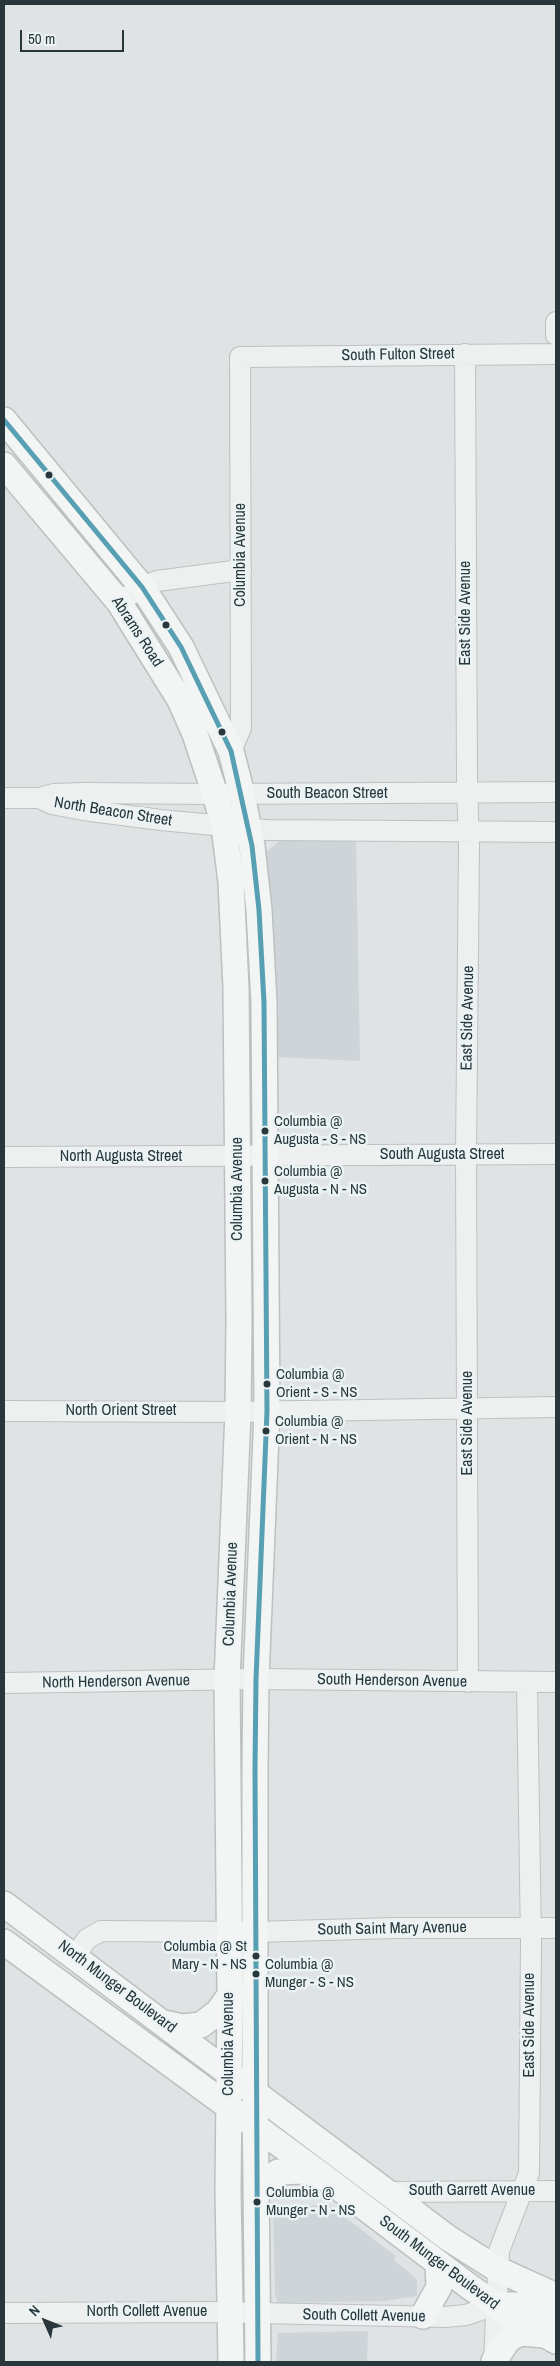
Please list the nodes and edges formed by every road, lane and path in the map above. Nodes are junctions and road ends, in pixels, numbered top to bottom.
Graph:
1 (556, 322) edge
2 (556, 336) edge
3 (465, 354) junction
4 (556, 354) edge
5 (240, 357) joint
6 (6, 433) edge
7 (4, 465) edge
8 (241, 570) junction
9 (142, 587) junction
10 (120, 602) junction
11 (230, 751) junction
12 (556, 792) edge
13 (467, 793) junction
14 (215, 794) junction
15 (242, 794) junction
16 (4, 798) edge
17 (39, 798) junction
18 (224, 826) junction
19 (249, 829) junction
20 (556, 832) edge
21 (469, 833) junction
22 (556, 1154) edge
23 (466, 1155) junction
24 (265, 1156) junction
25 (4, 1157) edge
26 (237, 1157) junction
27 (468, 1407) junction
28 (556, 1407) edge
29 (4, 1410) edge
30 (267, 1411) junction
31 (238, 1412) junction
32 (256, 1679) junction
33 (228, 1680) junction
34 (468, 1682) junction
35 (527, 1682) junction
36 (556, 1682) edge
37 (4, 1683) edge
38 (4, 1904) edge
39 (530, 1928) junction
40 (556, 1928) edge
41 (229, 1931) junction
42 (255, 1932) junction
43 (4, 1942) edge
44 (75, 1956) junction
45 (230, 1995) junction
46 (164, 2023) junction
47 (228, 2072) junction
48 (255, 2092) junction
49 (229, 2109) junction
50 (256, 2127) junction
51 (323, 2176) junction
52 (524, 2190) junction
53 (556, 2191) edge
54 (388, 2192) junction
55 (256, 2196) junction
56 (398, 2232) junction
57 (438, 2263) junction
58 (496, 2269) junction
59 (556, 2296) edge
60 (495, 2305) junction
61 (4, 2312) edge
62 (231, 2313) junction
63 (259, 2314) junction
64 (423, 2316) junction
65 (552, 2330) edge
66 (494, 2361) edge
67 (231, 2362) edge
68 (258, 2362) edge

1 - 2 street
3 - 4 street, South Fulton Street
3 - 5 street, South Fulton Street
3 - 13 street, East Side Avenue
5 - 8 street, Columbia Avenue
6 - 9 main road, Abrams Road
7 - 10 main road, Abrams Road
8 - 9 street
8 - 11 street, Columbia Avenue
9 - 10 street
9 - 11 main road, Abrams Road
10 - 14 main road, Abrams Road
11 - 15 main road, Abrams Road
12 - 13 street, South Beacon Street
13 - 15 street, South Beacon Street
13 - 21 street, East Side Avenue
14 - 15 street, South Beacon Street
14 - 17 street, South Beacon Street
14 - 18 main road, Abrams Road
15 - 19 main road, Abrams Road
16 - 17 street, North Beacon Street
17 - 18 street, North Beacon Street
18 - 19 street
18 - 26 main road, Columbia Avenue
19 - 21 street
19 - 24 main road, Columbia Avenue
20 - 21 street
21 - 23 street, East Side Avenue
22 - 23 street, South Augusta Street
23 - 24 street, South Augusta Street
23 - 27 street, East Side Avenue
24 - 26 street, South Augusta Street
24 - 30 main road, Columbia Avenue
25 - 26 street, North Augusta Street
26 - 31 main road, Columbia Avenue
27 - 28 street, North Orient Street
27 - 30 street, North Orient Street
27 - 34 street, East Side Avenue
29 - 31 street, North Orient Street
30 - 31 street, North Orient Street
30 - 32 main road, Columbia Avenue
31 - 33 main road, Columbia Avenue
32 - 33 street, South Henderson Avenue
32 - 34 street, South Henderson Avenue
32 - 42 main road, Columbia Avenue
33 - 37 street, North Henderson Avenue
33 - 41 main road, Columbia Avenue
34 - 35 street, South Henderson Avenue
35 - 36 street, South Henderson Avenue
35 - 39 street, East Side Avenue
38 - 44 main road, North Munger Boulevard
39 - 40 street, South Saint Mary Avenue
39 - 42 street, South Saint Mary Avenue
39 - 52 street, East Side Avenue
41 - 42 street, South Saint Mary Avenue
41 - 44 street, South Saint Mary Avenue
41 - 45 main road, Columbia Avenue
42 - 48 main road, Columbia Avenue
43 - 49 main road, North Munger Boulevard
44 - 46 main road, North Munger Boulevard
45 - 46 main road
45 - 47 main road, Columbia Avenue
46 - 47 main road, North Munger Boulevard
47 - 48 main road, South Munger Boulevard
47 - 49 main road, Columbia Avenue
48 - 50 main road, Columbia Avenue
48 - 54 main road, South Munger Boulevard
49 - 50 main road, South Munger Boulevard
49 - 62 main road, Columbia Avenue
50 - 51 main road, South Munger Boulevard
50 - 55 main road, Columbia Avenue
51 - 55 main road
51 - 56 main road, South Munger Boulevard
52 - 53 street, South Garrett Avenue
52 - 54 street, South Garrett Avenue
52 - 58 street, East Side Avenue
54 - 58 main road, South Munger Boulevard
55 - 63 main road, Columbia Avenue
56 - 57 main road, South Munger Boulevard
56 - 58 main road
57 - 60 main road, South Munger Boulevard
57 - 64 main road
58 - 59 main road, South Munger Boulevard
58 - 60 street, East Side Avenue
60 - 64 street, South Collett Avenue
60 - 65 main road, South Munger Boulevard
60 - 66 street, East Side Avenue
61 - 62 street, North Collett Avenue
62 - 63 street, South Collett Avenue
62 - 67 main road, Columbia Avenue
63 - 64 street, South Collett Avenue
63 - 68 main road, Columbia Avenue
65 - 66 main road

